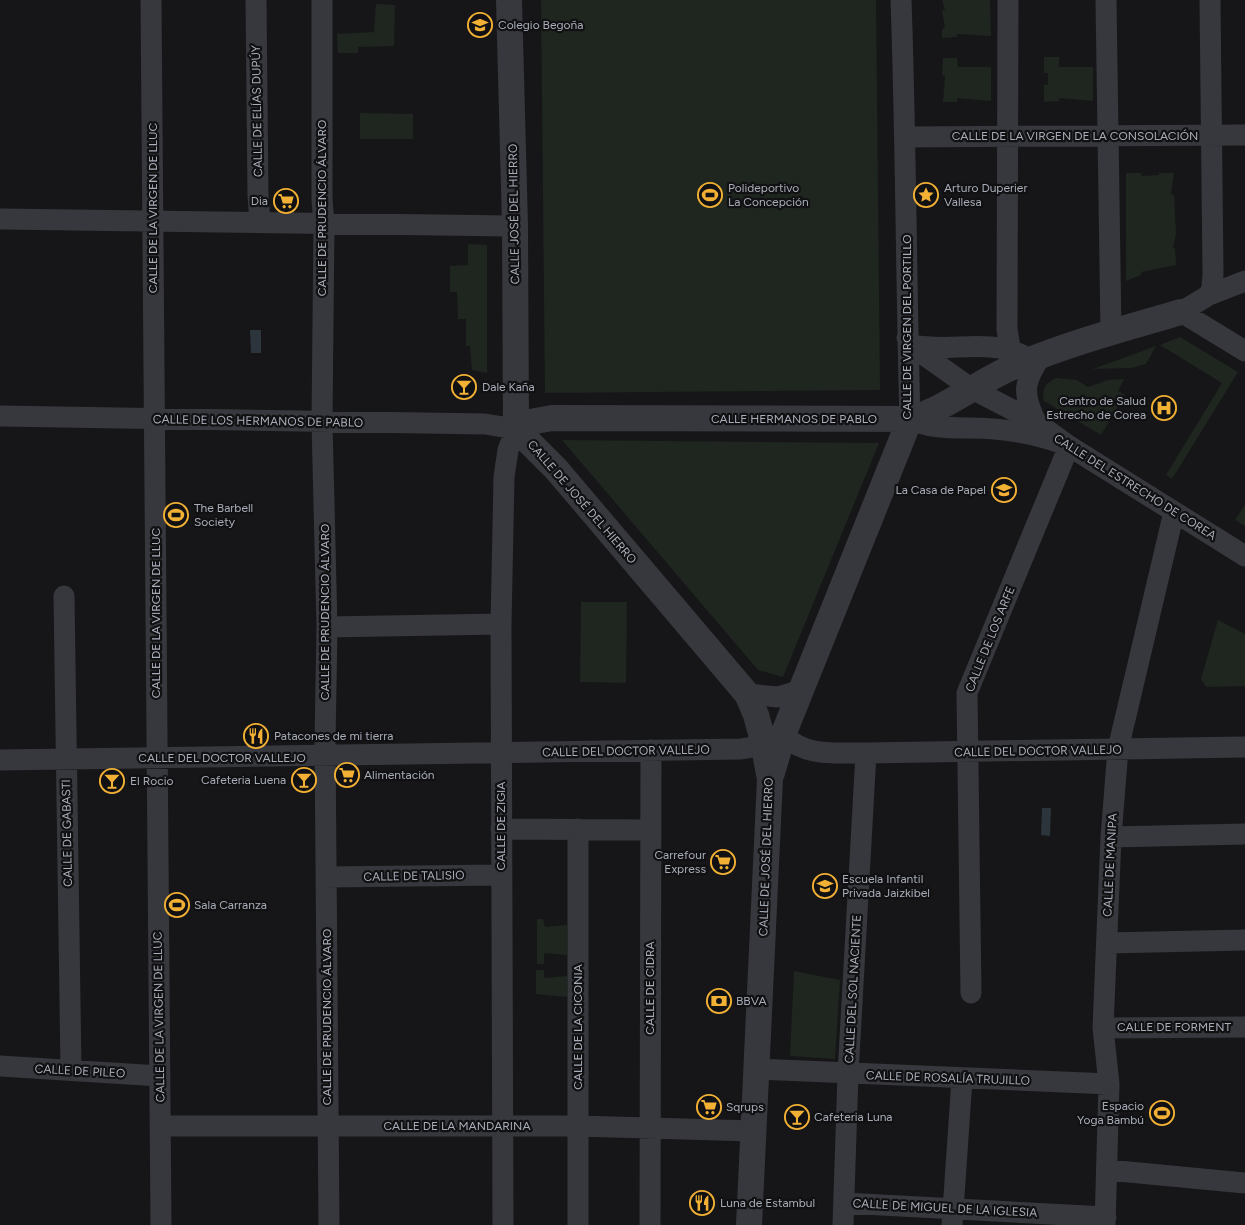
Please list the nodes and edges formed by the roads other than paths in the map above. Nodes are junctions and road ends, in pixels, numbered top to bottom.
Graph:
1 (151, 0) edge
2 (256, 0) edge
3 (322, 0) edge
4 (509, 0) edge
5 (901, 0) edge
6 (1008, 0) edge
7 (1106, 0) edge
8 (1210, 0) edge
9 (1245, 134) edge
10 (1108, 135) junction
11 (1212, 135) junction
12 (1009, 136) junction
13 (906, 137) junction
14 (0, 219) edge
15 (153, 221) junction
16 (260, 222) junction
17 (324, 223) junction
18 (515, 226) junction
19 (1245, 281) edge
20 (1209, 295) junction
21 (1245, 297) edge
22 (1181, 312) junction
23 (1111, 332) junction
24 (910, 342) junction
25 (1245, 351) edge
26 (1025, 357) junction
27 (972, 389) junction
28 (0, 416) edge
29 (154, 419) junction
30 (910, 419) junction
31 (322, 422) junction
32 (1036, 422) junction
33 (516, 429) junction
34 (1069, 446) junction
35 (1174, 512) junction
36 (1245, 556) edge
37 (64, 596) dead end
38 (501, 624) junction
39 (327, 627) junction
40 (801, 690) junction
41 (747, 694) junction
42 (773, 740) junction
43 (1245, 747) edge
44 (1118, 749) junction
45 (650, 750) junction
46 (969, 752) junction
47 (866, 753) junction
48 (501, 754) junction
49 (326, 757) junction
50 (66, 758) junction
51 (156, 758) junction
52 (0, 760) edge
53 (501, 829) junction
54 (578, 829) junction
55 (650, 830) junction
56 (1245, 834) edge
57 (1111, 838) junction
58 (502, 875) junction
59 (326, 877) junction
60 (1245, 940) edge
61 (1107, 943) junction
62 (971, 993) dead end
63 (1245, 1027) edge
64 (1103, 1028) junction
65 (0, 1066) edge
66 (758, 1069) junction
67 (71, 1070) junction
68 (848, 1074) junction
69 (160, 1076) junction
70 (962, 1079) junction
71 (1109, 1084) junction
72 (160, 1126) junction
73 (503, 1126) junction
74 (578, 1126) junction
75 (328, 1127) junction
76 (650, 1128) junction
77 (754, 1131) junction
78 (1108, 1170) junction
79 (1245, 1183) edge
80 (844, 1203) junction
81 (952, 1217) edge
82 (1106, 1221) edge
83 (161, 1225) edge
84 (329, 1225) edge
85 (503, 1225) edge
86 (578, 1225) edge
87 (650, 1225) edge
88 (749, 1225) edge
89 (843, 1225) edge

1 - 15 street, CALLE DE LA VIRGEN DE LLUC
2 - 16 street, CALLE DE ELÍAS DUPÚY
3 - 17 street, CALLE DE PRUDENCIO ÁLVARO
4 - 18 street, CALLE JOSÉ DEL HIERRO
5 - 13 street, CALLE DE VIRGEN DEL PORTILLO
6 - 12 street
7 - 10 street
8 - 11 street
9 - 11 street, CALLE DE LA VIRGEN DE LA CONSOLACIÓN
10 - 11 street, CALLE DE LA VIRGEN DE LA CONSOLACIÓN
10 - 12 street, CALLE DE LA VIRGEN DE LA CONSOLACIÓN
10 - 23 street
11 - 20 street
12 - 13 street, CALLE DE LA VIRGEN DE LA CONSOLACIÓN
12 - 26 street
13 - 24 street, CALLE DE VIRGEN DEL PORTILLO
14 - 15 street
15 - 16 street
15 - 29 street, CALLE DE LA VIRGEN DE LLUC
16 - 17 street
17 - 18 street
17 - 31 street, CALLE DE PRUDENCIO ÁLVARO
18 - 33 street, CALLE JOSÉ DEL HIERRO
19 - 20 street
20 - 22 street
21 - 22 street
22 - 23 street
22 - 25 street
23 - 26 street
24 - 26 street
24 - 27 street, CALLE DEL ESTRECHO DE COREA
24 - 30 street, CALLE DE VIRGEN DEL PORTILLO
26 - 27 street
26 - 32 street
27 - 30 street
27 - 32 street, CALLE DEL ESTRECHO DE COREA
28 - 29 street, CALLE DE LOS HERMANOS DE PABLO
29 - 31 street, CALLE DE LOS HERMANOS DE PABLO
29 - 51 street, CALLE DE LA VIRGEN DE LLUC
30 - 33 street, CALLE HERMANOS DE PABLO
30 - 34 street, CALLE HERMANOS DE PABLO
30 - 40 street, CALLE DE VIRGEN DEL PORTILLO
31 - 33 street, CALLE DE LOS HERMANOS DE PABLO
31 - 39 street, CALLE DE PRUDENCIO ÁLVARO
32 - 34 street, CALLE DEL ESTRECHO DE COREA
33 - 38 street, CALLE DE ZIGIA
33 - 41 street, CALLE DE JOSÉ DEL HIERRO
34 - 35 street, CALLE DEL ESTRECHO DE COREA
34 - 46 street, CALLE DE LOS ARFE
35 - 36 street, CALLE DEL ESTRECHO DE COREA
35 - 44 street, CALLE DE MANIPA
37 - 50 street, CALLE DE GABASTI
38 - 39 street
38 - 48 street, CALLE DE ZIGIA
39 - 49 street, CALLE DE PRUDENCIO ÁLVARO
40 - 41 street
40 - 42 street, CALLE DE VIRGEN DEL PORTILLO
41 - 42 street, CALLE DE JOSÉ DEL HIERRO
42 - 45 street, CALLE DEL DOCTOR VALLEJO
42 - 47 street, CALLE DEL DOCTOR VALLEJO
42 - 66 street, CALLE DE JOSÉ DEL HIERRO
43 - 44 street, CALLE DEL DOCTOR VALLEJO
44 - 46 street, CALLE DEL DOCTOR VALLEJO
44 - 57 street, CALLE DE MANIPA
45 - 48 street, CALLE DEL DOCTOR VALLEJO
45 - 55 street, CALLE DE CIDRA
46 - 47 street, CALLE DEL DOCTOR VALLEJO
46 - 62 street, CALLE DE LOS ARFE
47 - 68 street, CALLE DEL SOL NACIENTE
48 - 49 street, CALLE DEL DOCTOR VALLEJO
48 - 53 street, CALLE DE ZIGIA
49 - 51 street, CALLE DEL DOCTOR VALLEJO
49 - 59 street, CALLE DE PRUDENCIO ÁLVARO
50 - 51 street, CALLE DEL DOCTOR VALLEJO
50 - 52 street, CALLE DEL DOCTOR VALLEJO
50 - 67 street, CALLE DE GABASTI
51 - 69 street, CALLE DE LA VIRGEN DE LLUC
53 - 54 street
53 - 58 street, CALLE DE ZIGIA
54 - 55 street
54 - 74 street, CALLE DE LA CICONIA
55 - 76 street, CALLE DE CIDRA
56 - 57 street
57 - 61 street, CALLE DE MANIPA
58 - 59 street, CALLE DE TALISIO
58 - 73 street, CALLE DE ZIGIA
59 - 75 street, CALLE DE PRUDENCIO ÁLVARO
60 - 61 street
61 - 64 street, CALLE DE MANIPA
63 - 64 street, CALLE DE FORMENT
64 - 71 street, CALLE DE MANIPA
65 - 67 street, CALLE DE PILEO
66 - 68 street, CALLE DE ROSALÍA TRUJILLO
66 - 77 street, CALLE DE JOSÉ DEL HIERRO
67 - 69 street, CALLE DE PILEO
68 - 70 street, CALLE DE ROSALÍA TRUJILLO
68 - 80 street, CALLE DEL SOL NACIENTE
69 - 72 street, CALLE DE LA VIRGEN DE LLUC
70 - 71 street, CALLE DE ROSALÍA TRUJILLO
70 - 81 street
71 - 78 street, CALLE DE MANIPA
72 - 75 street, CALLE DE LA MANDARINA
72 - 83 street, CALLE DE LA VIRGEN DE LLUC
73 - 74 street, CALLE DE LA MANDARINA
73 - 75 street, CALLE DE LA MANDARINA
73 - 85 street, CALLE DE ZIGIA
74 - 76 street, CALLE DE LA MANDARINA
74 - 86 street, CALLE DE LA CICONIA
75 - 84 street, CALLE DE PRUDENCIO ÁLVARO
76 - 77 street, CALLE DE LA MANDARINA
76 - 87 street, CALLE DE CIDRA
77 - 88 street, CALLE DE JOSÉ DEL HIERRO
78 - 79 street
78 - 82 street, CALLE DE MANIPA
80 - 81 street, CALLE DE MIGUEL DE LA IGLESIA
80 - 89 street, CALLE DEL SOL NACIENTE
81 - 82 street, CALLE DE MIGUEL DE LA IGLESIA

